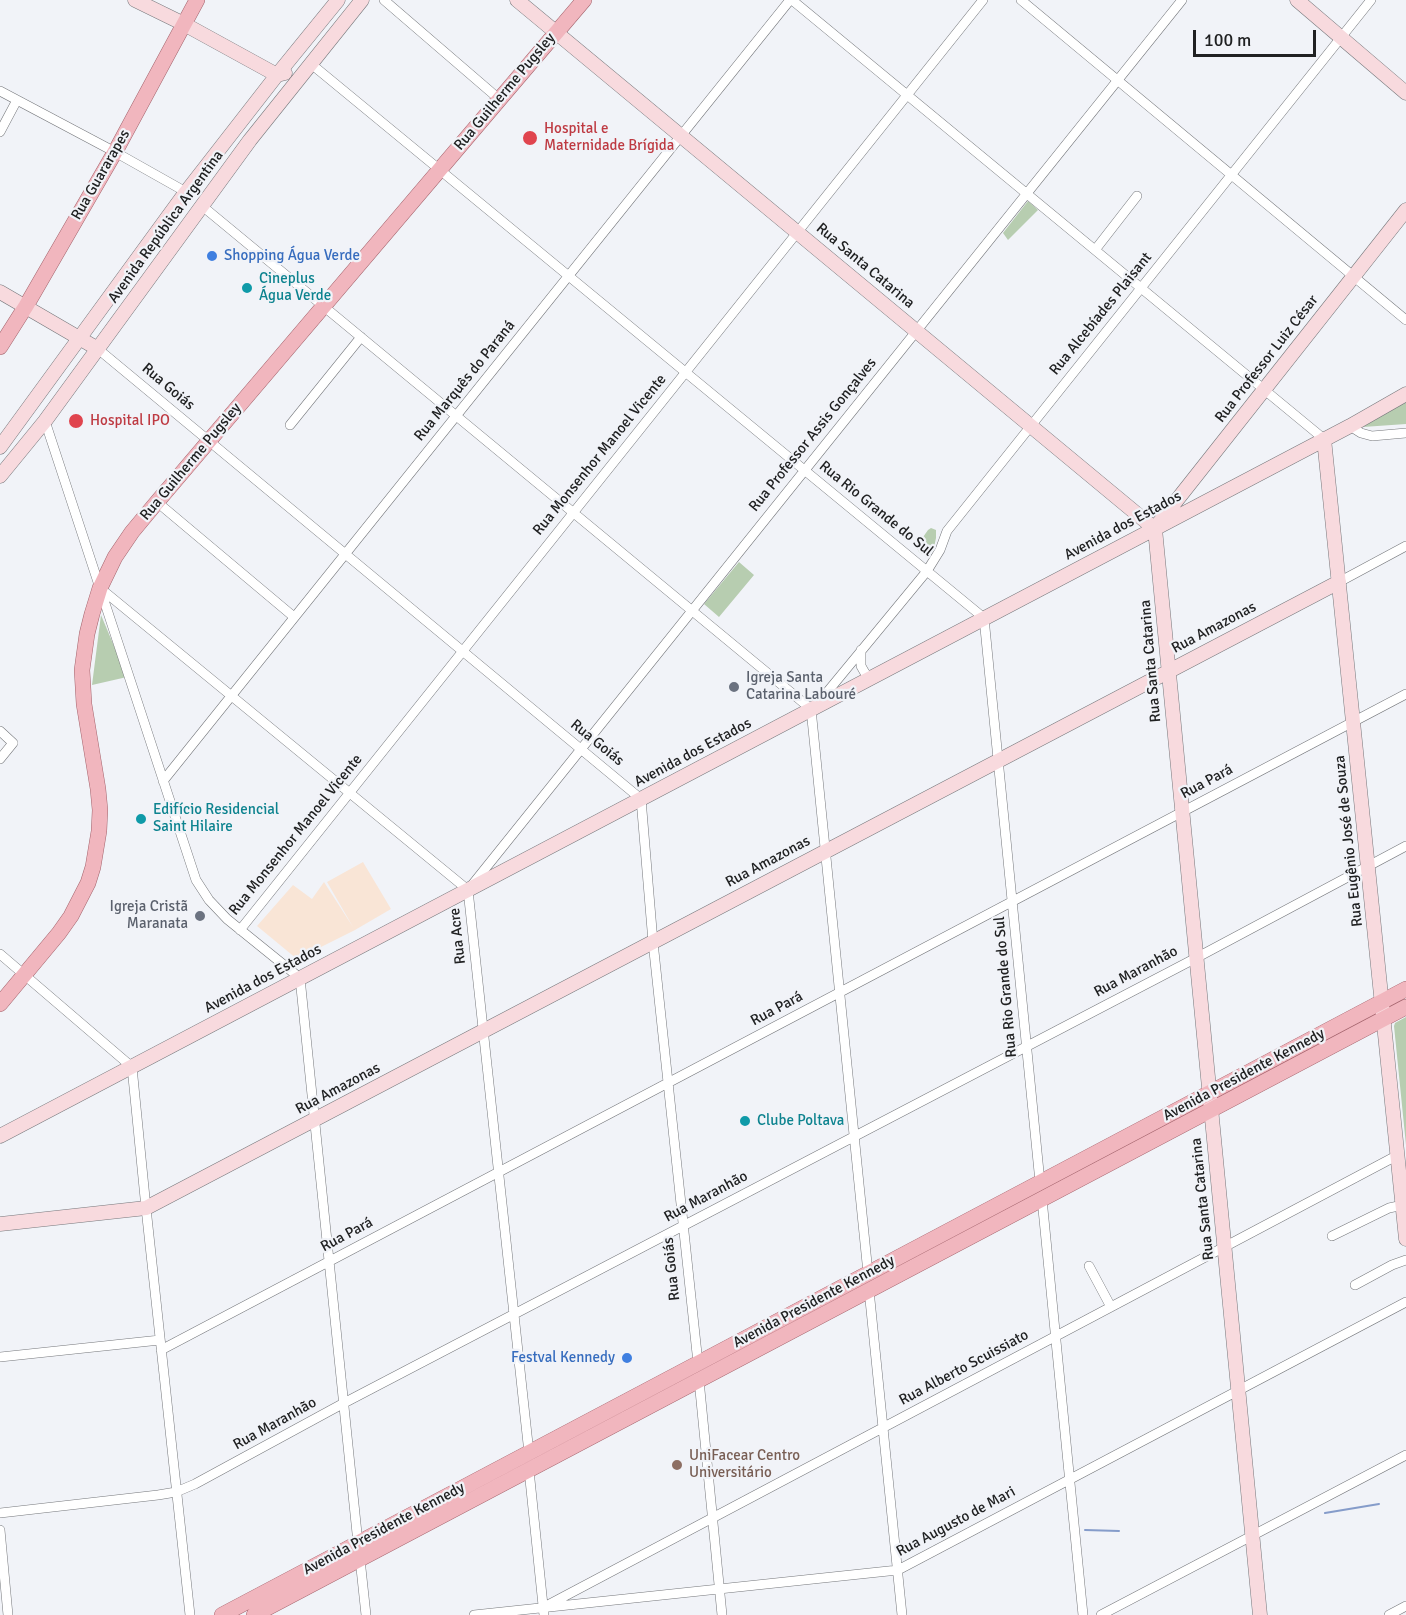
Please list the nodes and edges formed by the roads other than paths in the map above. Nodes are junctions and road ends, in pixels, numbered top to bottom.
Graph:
1 (135, 0) edge
2 (196, 0) edge
3 (338, 0) edge
4 (362, 0) edge
5 (384, 0) edge
6 (517, 0) edge
7 (584, 0) edge
8 (791, 0) edge
9 (984, 0) edge
10 (1021, 0) edge
11 (1182, 0) edge
12 (1297, 0) edge
13 (1371, 0) edge
14 (184, 24) junction
15 (556, 32) junction
16 (1341, 38) junction
17 (310, 63) junction
18 (277, 75) junction
19 (1118, 80) junction
20 (0, 91) edge
21 (1406, 93) edge
22 (908, 95) junction
23 (499, 99) junction
24 (17, 100) junction
25 (0, 132) edge
26 (681, 135) junction
27 (115, 152) junction
28 (439, 170) junction
29 (1232, 175) junction
30 (186, 192) junction
31 (1027, 194) junction
32 (1137, 196) dead end
33 (201, 205) junction
34 (1406, 210) edge
35 (798, 232) junction
36 (1095, 250) junction
37 (568, 276) junction
38 (1353, 277) junction
39 (1141, 288) junction
40 (0, 292) edge
41 (26, 306) junction
42 (324, 306) junction
43 (1406, 320) edge
44 (917, 331) junction
45 (361, 337) junction
46 (79, 338) junction
47 (0, 347) edge
48 (98, 349) junction
49 (686, 372) junction
50 (1263, 389) junction
51 (1406, 394) edge
52 (456, 416) junction
53 (45, 421) junction
54 (290, 424) dead end
55 (1031, 425) junction
56 (1350, 426) junction
57 (1406, 433) edge
58 (1324, 439) junction
59 (209, 441) junction
60 (0, 447) edge
61 (805, 470) junction
62 (0, 476) edge
63 (157, 502) junction
64 (573, 513) junction
65 (1155, 529) junction
66 (1406, 546) edge
67 (345, 554) junction
68 (927, 571) junction
69 (1339, 582) junction
70 (100, 588) junction
71 (692, 611) junction
72 (294, 617) junction
73 (984, 618) junction
74 (861, 650) junction
75 (462, 651) junction
76 (1168, 671) junction
77 (871, 678) junction
78 (1406, 694) edge
79 (231, 696) junction
80 (814, 708) junction
81 (1353, 723) junction
82 (0, 731) edge
83 (581, 749) junction
84 (0, 759) edge
85 (997, 761) junction
86 (163, 781) junction
87 (349, 793) junction
88 (641, 799) junction
89 (1182, 812) junction
90 (1406, 846) edge
91 (825, 851) junction
92 (1368, 866) junction
93 (468, 890) junction
94 (1013, 902) junction
95 (240, 930) junction
96 (653, 942) junction
97 (0, 954) edge
98 (1196, 958) junction
99 (25, 975) junction
100 (300, 978) junction
101 (1406, 989) edge
102 (839, 993) junction
103 (1382, 1002) junction
104 (0, 1004) edge
105 (1406, 1007) edge
106 (1383, 1018) junction
107 (484, 1031) junction
108 (1026, 1046) junction
109 (1296, 1047) junction
110 (1301, 1063) junction
111 (132, 1067) junction
112 (668, 1083) junction
113 (1209, 1093) junction
114 (1211, 1110) junction
115 (314, 1120) junction
116 (0, 1136) edge
117 (854, 1137) junction
118 (1398, 1155) junction
119 (500, 1172) junction
120 (1040, 1182) junction
121 (1042, 1199) junction
122 (1402, 1204) junction
123 (146, 1208) junction
124 (0, 1224) edge
125 (682, 1226) junction
126 (1332, 1236) dead end
127 (1406, 1239) edge
128 (1225, 1247) junction
129 (1406, 1260) edge
130 (329, 1261) junction
131 (1089, 1266) dead end
132 (868, 1273) junction
133 (1355, 1285) dead end
134 (870, 1290) junction
135 (1406, 1302) edge
136 (1111, 1307) junction
137 (513, 1314) junction
138 (782, 1319) junction
139 (784, 1335) junction
140 (1055, 1336) junction
141 (161, 1345) junction
142 (0, 1357) edge
143 (698, 1364) junction
144 (699, 1380) junction
145 (1239, 1390) junction
146 (344, 1403) junction
147 (884, 1428) junction
148 (529, 1453) junction
149 (1406, 1455) edge
150 (530, 1470) junction
151 (1070, 1479) junction
152 (485, 1485) junction
153 (176, 1492) junction
154 (0, 1513) edge
155 (713, 1519) junction
156 (0, 1530) edge
157 (1253, 1535) junction
158 (358, 1543) junction
159 (360, 1559) junction
160 (898, 1570) junction
161 (720, 1589) junction
162 (1406, 1605) edge
163 (544, 1611) edge
164 (8, 1615) edge
165 (190, 1615) edge
166 (222, 1615) edge
167 (254, 1615) edge
168 (366, 1615) edge
169 (474, 1615) edge
170 (722, 1615) edge
171 (902, 1615) edge
172 (1083, 1615) edge
173 (1101, 1615) edge
174 (1260, 1615) edge
175 (1389, 1615) edge

1 - 14 street
2 - 14 main road, Rua Guararapes
3 - 18 street, Avenida República Argentina
4 - 17 street, Avenida República Argentina
5 - 23 street
6 - 15 street, Rua Santa Catarina
7 - 15 main road, Rua Guilherme Pugsley
8 - 22 street
8 - 26 street, Rua Marquês do Paraná
9 - 22 street, Rua Monsenhor Manoel Vicente
10 - 19 street
11 - 19 street, Rua Professor Assis Gonçalves
12 - 16 street
13 - 16 street, Rua Alcebíades Plaisant
14 - 18 street
14 - 27 main road, Rua Guararapes
15 - 23 main road, Rua Guilherme Pugsley
15 - 26 street, Rua Santa Catarina
16 - 21 street
16 - 29 street, Rua Alcebíades Plaisant
17 - 18 street
17 - 28 street, Rua Rio Grande do Sul
17 - 33 street, Avenida República Argentina
18 - 30 street, Avenida República Argentina
19 - 29 street
19 - 31 street, Rua Professor Assis Gonçalves
20 - 24 street
22 - 31 street
22 - 35 street, Rua Monsenhor Manoel Vicente
23 - 28 main road, Rua Guilherme Pugsley
24 - 25 street
24 - 27 street
26 - 35 street, Rua Santa Catarina
26 - 37 street, Rua Marquês do Paraná
27 - 30 street
27 - 41 main road, Rua Guararapes
28 - 37 street, Rua Rio Grande do Sul
28 - 42 main road, Rua Guilherme Pugsley
29 - 38 street
29 - 39 street, Rua Alcebíades Plaisant
30 - 46 street, Avenida República Argentina
31 - 36 street
31 - 44 street, Rua Professor Assis Gonçalves
32 - 36 street
33 - 42 street
33 - 48 street, Avenida República Argentina
34 - 38 street, Rua Professor Luiz César
35 - 44 street, Rua Santa Catarina
35 - 49 street, Rua Monsenhor Manoel Vicente
36 - 39 street
37 - 49 street, Rua Rio Grande do Sul
37 - 52 street, Rua Marquês do Paraná
38 - 43 street
38 - 50 street, Rua Professor Luiz César
39 - 50 street
39 - 55 street, Rua Alcebíades Plaisant
40 - 41 street
41 - 46 street
41 - 47 main road, Rua Guararapes
42 - 45 street
42 - 59 main road, Rua Guilherme Pugsley
44 - 55 street, Rua Santa Catarina
44 - 61 street, Rua Professor Assis Gonçalves
45 - 52 street
45 - 54 street
46 - 48 street
46 - 60 street, Avenida República Argentina
48 - 53 street, Avenida República Argentina
48 - 59 street, Rua Goiás
49 - 61 street, Rua Rio Grande do Sul
49 - 64 street, Rua Monsenhor Manoel Vicente
50 - 58 street
50 - 65 street, Rua Professor Luiz César
51 - 56 street, Avenida dos Estados
52 - 64 street
52 - 67 street, Rua Marquês do Paraná
53 - 62 street, Avenida República Argentina
53 - 70 street
55 - 65 street, Rua Santa Catarina
55 - 68 street, Rua Alcebíades Plaisant
56 - 57 street
56 - 58 street, Avenida dos Estados
58 - 65 street, Avenida dos Estados
58 - 69 street, Rua Eugênio José de Souza
59 - 63 main road, Rua Guilherme Pugsley
59 - 67 street, Rua Goiás
61 - 68 street, Rua Rio Grande do Sul
61 - 71 street, Rua Professor Assis Gonçalves
63 - 70 main road, Rua Guilherme Pugsley
63 - 72 street
64 - 71 street
64 - 75 street, Rua Monsenhor Manoel Vicente
65 - 73 street, Avenida dos Estados
65 - 76 street, Rua Santa Catarina
66 - 69 street, Rua Amazonas
67 - 72 street, Rua Marquês do Paraná
67 - 75 street, Rua Goiás
68 - 73 street, Rua Rio Grande do Sul
68 - 74 street, Rua Alcebíades Plaisant
69 - 76 street, Rua Amazonas
69 - 81 street, Rua Eugênio José de Souza
70 - 79 street, Rua Acre
70 - 86 street
70 - 99 main road, Rua Guilherme Pugsley
71 - 80 street
71 - 83 street, Rua Professor Assis Gonçalves
72 - 79 street, Rua Marquês do Paraná
73 - 77 street, Avenida dos Estados
73 - 85 street, Rua Rio Grande do Sul
74 - 77 street
74 - 80 street, Rua Alcebíades Plaisant
75 - 83 street, Rua Goiás
75 - 87 street, Rua Monsenhor Manoel Vicente
76 - 85 street, Rua Amazonas
76 - 89 street, Rua Santa Catarina
77 - 80 street, Avenida dos Estados
78 - 81 street, Rua Pará
79 - 86 street, Rua Marquês do Paraná
79 - 87 street, Rua Acre
80 - 88 street, Avenida dos Estados
80 - 91 street
81 - 89 street, Rua Pará
81 - 92 street, Rua Eugênio José de Souza
82 - 84 street
83 - 88 street, Rua Goiás
83 - 93 street, Rua Professor Assis Gonçalves
85 - 91 street, Rua Amazonas
85 - 94 street, Rua Rio Grande do Sul
86 - 95 street
87 - 93 street, Rua Acre
87 - 95 street, Rua Monsenhor Manoel Vicente
88 - 93 street, Avenida dos Estados
88 - 96 street, Rua Goiás
89 - 94 street, Rua Pará
89 - 98 street, Rua Santa Catarina
90 - 92 street, Rua Maranhão
91 - 96 street, Rua Amazonas
91 - 102 street
92 - 98 street, Rua Maranhão
92 - 103 street, Rua Eugênio José de Souza
93 - 100 street, Avenida dos Estados
93 - 107 street, Rua Acre
94 - 102 street, Rua Pará
94 - 108 street, Rua Rio Grande do Sul
95 - 100 street
96 - 107 street, Rua Amazonas
96 - 112 street, Rua Goiás
97 - 99 street
98 - 108 street, Rua Maranhão
98 - 113 street, Rua Santa Catarina
99 - 104 main road, Rua Guilherme Pugsley
99 - 111 street
100 - 111 street, Avenida dos Estados
100 - 115 street
101 - 103 main road, Avenida Presidente Kennedy
102 - 112 street, Rua Pará
102 - 117 street
103 - 106 street, Rua Eugênio José de Souza
103 - 109 main road, Avenida Presidente Kennedy
105 - 106 main road, Avenida Presidente Kennedy
106 - 110 main road, Avenida Presidente Kennedy
106 - 118 street, Rua Eugênio José de Souza
107 - 115 street, Rua Amazonas
107 - 119 street, Rua Acre
108 - 117 street, Rua Maranhão
108 - 120 street, Rua Rio Grande do Sul
109 - 110 main road
109 - 113 main road, Avenida Presidente Kennedy
110 - 114 main road, Avenida Presidente Kennedy
111 - 116 street, Avenida dos Estados
111 - 123 street
112 - 119 street, Rua Pará
112 - 125 street, Rua Goiás
113 - 114 street, Rua Santa Catarina
113 - 120 main road, Avenida Presidente Kennedy
114 - 121 main road, Avenida Presidente Kennedy
114 - 128 street, Rua Santa Catarina
115 - 123 street, Rua Amazonas
115 - 130 street
117 - 125 street, Rua Maranhão
117 - 132 street
118 - 122 street, Rua Eugênio José de Souza
118 - 128 street, Rua Alberto Scuissiato
119 - 130 street, Rua Pará
119 - 137 street, Rua Acre
120 - 132 main road, Avenida Presidente Kennedy
121 - 134 main road, Avenida Presidente Kennedy
121 - 140 street
122 - 126 street
122 - 127 street, Rua Eugênio José de Souza
123 - 124 street
123 - 141 street
125 - 137 street, Rua Maranhão
125 - 143 street, Rua Goiás
128 - 136 street, Rua Alberto Scuissiato
128 - 145 street, Rua Santa Catarina
129 - 133 street
130 - 141 street, Rua Pará
130 - 146 street
131 - 136 street
132 - 138 main road, Avenida Presidente Kennedy
134 - 139 main road, Avenida Presidente Kennedy
134 - 147 street
135 - 145 street, Rua Augusto de Mari
136 - 140 street, Rua Alberto Scuissiato
137 - 146 street, Rua Maranhão
137 - 148 street, Rua Acre
138 - 139 main road
138 - 143 main road, Avenida Presidente Kennedy
139 - 144 main road, Avenida Presidente Kennedy
140 - 147 street, Rua Alberto Scuissiato
140 - 151 street
141 - 142 street, Rua Pará
141 - 153 street
143 - 148 main road, Avenida Presidente Kennedy
144 - 150 main road, Avenida Presidente Kennedy
144 - 155 street
145 - 151 street, Rua Augusto de Mari
145 - 157 street, Rua Santa Catarina
146 - 153 street, Rua Maranhão
146 - 158 street
147 - 155 street, Rua Alberto Scuissiato
147 - 160 street
148 - 152 main road, Avenida Presidente Kennedy
149 - 157 street
150 - 152 main road, Avenida Presidente Kennedy
150 - 163 street
151 - 160 street, Rua Augusto de Mari
151 - 172 street
152 - 158 main road, Avenida Presidente Kennedy
152 - 159 main road, Avenida Presidente Kennedy
153 - 154 street, Rua Maranhão
153 - 165 street
155 - 161 street
155 - 163 street, Rua Alberto Scuissiato
156 - 164 street
157 - 173 street
157 - 174 street, Rua Santa Catarina
158 - 166 main road, Avenida Presidente Kennedy
159 - 167 main road, Avenida Presidente Kennedy
159 - 168 street
160 - 161 street, Rua Augusto de Mari
160 - 171 street
161 - 163 street, Rua Augusto de Mari
161 - 170 street
162 - 175 street
163 - 169 street, Rua Augusto de Mari

